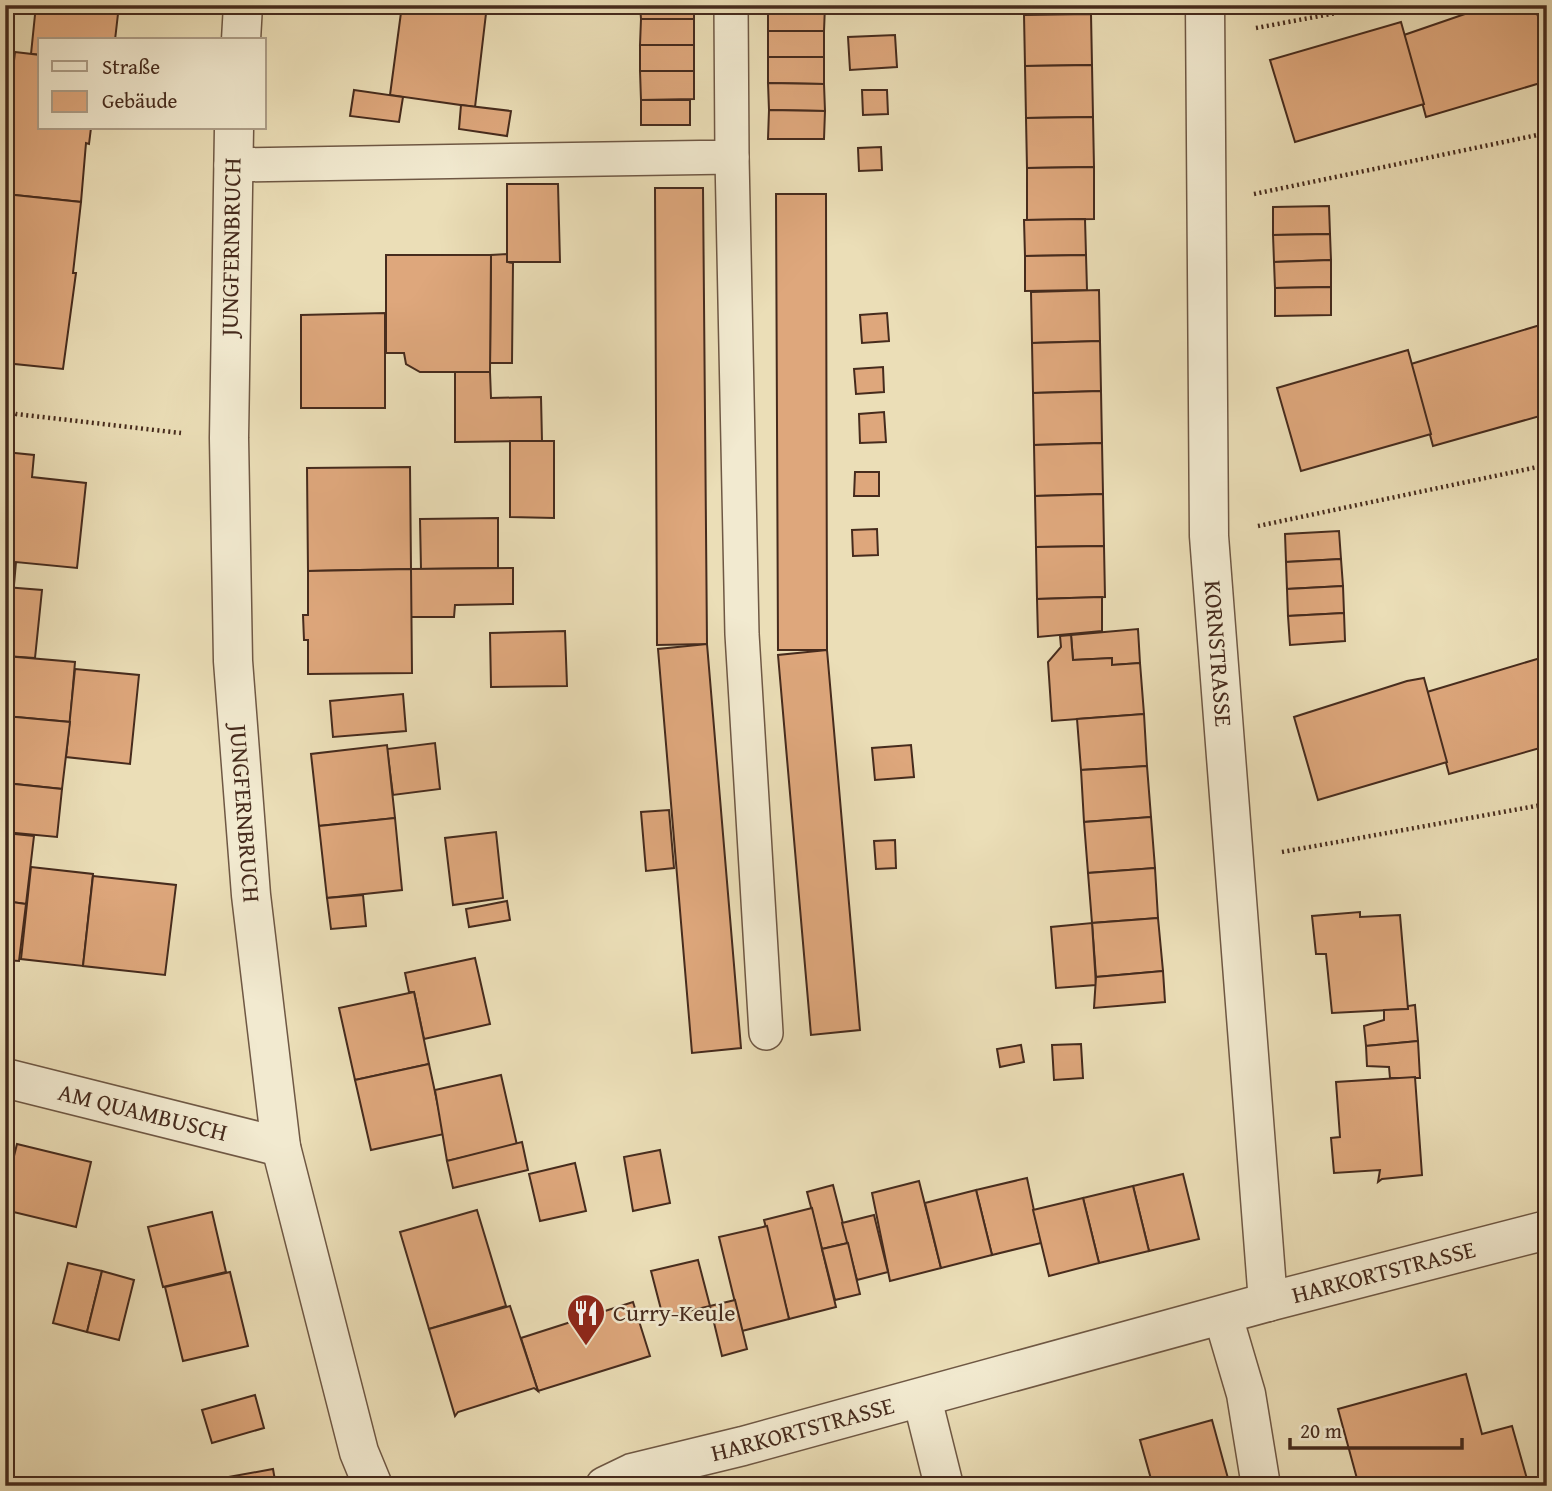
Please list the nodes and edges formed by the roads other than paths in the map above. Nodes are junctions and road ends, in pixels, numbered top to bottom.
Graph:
1 (243, 5) edge
2 (731, 5) edge
3 (1205, 22) edge
4 (241, 38) edge
5 (234, 130) edge
6 (732, 157) junction
7 (231, 165) junction
8 (766, 1033) dead end
9 (5, 1078) edge
10 (281, 1147) junction
11 (1547, 1230) edge
12 (1268, 1302) junction
13 (1223, 1316) junction
14 (922, 1398) junction
15 (373, 1486) edge
16 (605, 1486) edge
17 (944, 1486) edge
18 (1261, 1486) edge

1 - 4 street
2 - 6 lane
3 - 12 street, KORNSTRASSE
5 - 7 street, JUNGFERNBRUCH
6 - 7 lane
6 - 8 lane
7 - 10 street, JUNGFERNBRUCH
9 - 10 street, AM QUAMBUSCH
10 - 15 street, JUNGFERNBRUCH
11 - 12 street, HARKORTSTRASSE
12 - 13 street, HARKORTSTRASSE
13 - 14 street, HARKORTSTRASSE
13 - 18 street
14 - 16 street, HARKORTSTRASSE
14 - 17 street, HARKORTSTRASSE

